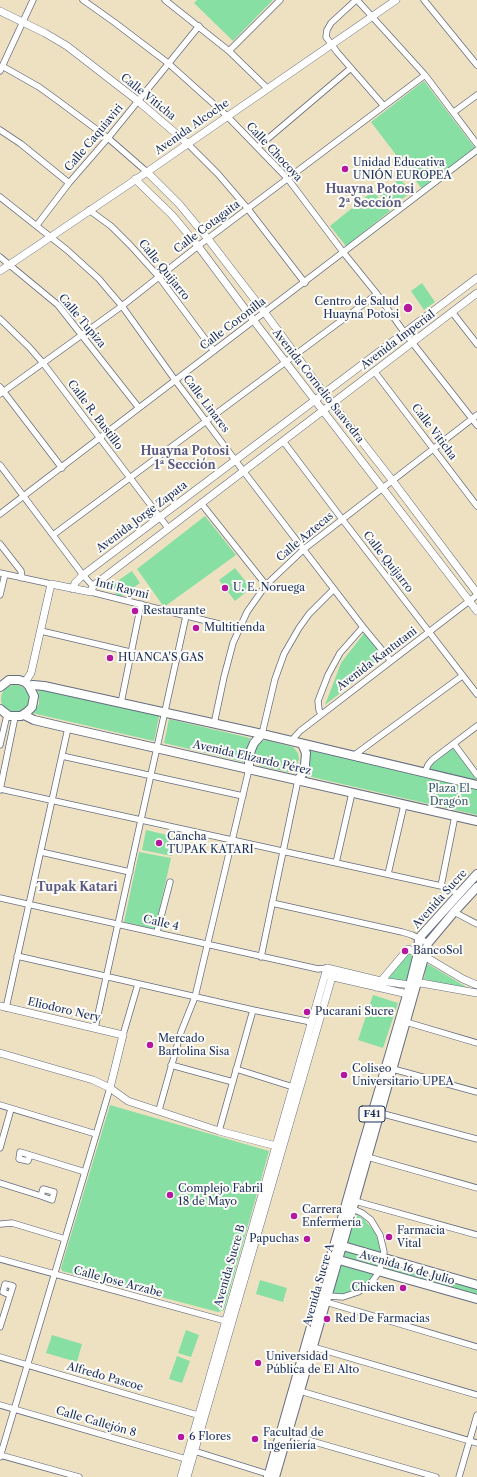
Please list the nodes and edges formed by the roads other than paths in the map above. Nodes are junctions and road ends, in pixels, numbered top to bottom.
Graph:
1 (33, 0) edge
2 (83, 0) edge
3 (164, 0) edge
4 (280, 0) edge
5 (357, 0) edge
6 (396, 0) edge
7 (424, 0) edge
8 (0, 11) edge
9 (372, 16) junction
10 (22, 22) junction
11 (199, 26) junction
12 (332, 45) junction
13 (229, 52) junction
14 (168, 64) junction
15 (477, 65) edge
16 (1, 68) edge
17 (351, 68) junction
18 (425, 76) junction
19 (267, 88) junction
20 (477, 95) edge
21 (138, 101) junction
22 (383, 105) junction
23 (454, 112) junction
24 (227, 116) junction
25 (0, 130) edge
26 (108, 138) junction
27 (187, 143) junction
28 (477, 144) edge
29 (258, 148) junction
30 (477, 150) edge
31 (147, 172) junction
32 (288, 178) junction
33 (135, 179) junction
34 (70, 183) junction
35 (0, 197) edge
36 (248, 209) junction
37 (89, 210) junction
38 (37, 225) junction
39 (51, 236) junction
40 (208, 239) junction
41 (198, 246) junction
42 (343, 252) junction
43 (0, 257) edge
44 (9, 265) junction
45 (0, 271) edge
46 (159, 277) junction
47 (477, 278) edge
48 (305, 283) junction
49 (477, 293) edge
50 (377, 294) junction
51 (122, 306) junction
52 (452, 312) junction
53 (265, 313) junction
54 (0, 319) edge
55 (254, 321) junction
56 (404, 332) junction
57 (82, 335) junction
58 (412, 343) junction
59 (477, 344) edge
60 (214, 351) junction
61 (296, 355) junction
62 (286, 362) junction
63 (43, 363) junction
64 (374, 371) junction
65 (175, 380) junction
66 (1, 391) edge
67 (324, 393) junction
68 (315, 400) junction
69 (332, 404) junction
70 (139, 408) junction
71 (323, 411) junction
72 (475, 417) edge
73 (206, 421) junction
74 (477, 425) edge
75 (100, 438) junction
76 (283, 441) junction
77 (433, 449) junction
78 (236, 460) junction
79 (0, 465) edge
80 (62, 468) junction
81 (244, 472) junction
82 (130, 478) junction
83 (392, 480) junction
84 (382, 487) junction
85 (24, 496) junction
86 (201, 503) junction
87 (477, 506) edge
88 (0, 514) edge
89 (160, 518) junction
90 (342, 519) junction
91 (168, 528) junction
92 (53, 535) junction
93 (0, 544) edge
94 (304, 549) junction
95 (2, 573) edge
96 (83, 575) junction
97 (22, 578) junction
98 (51, 584) junction
99 (266, 585) junction
100 (73, 589) junction
101 (92, 589) junction
102 (334, 589) junction
103 (477, 594) edge
104 (0, 595) edge
105 (469, 601) junction
106 (140, 604) junction
107 (477, 611) edge
108 (186, 616) junction
109 (363, 627) junction
110 (239, 629) junction
111 (41, 631) junction
112 (430, 632) junction
113 (130, 652) junction
114 (391, 661) junction
115 (0, 676) edge
116 (462, 676) junction
117 (9, 680) junction
118 (27, 684) junction
119 (0, 687) edge
120 (477, 694) edge
121 (121, 703) junction
122 (4, 712) edge
123 (165, 713) junction
124 (24, 714) junction
125 (322, 714) junction
126 (214, 724) junction
127 (477, 726) edge
128 (68, 728) junction
129 (262, 734) junction
130 (291, 741) junction
131 (302, 744) junction
132 (454, 744) junction
133 (0, 745) edge
134 (157, 748) junction
135 (62, 756) junction
136 (353, 756) junction
137 (249, 769) junction
138 (425, 772) junction
139 (151, 775) junction
140 (477, 775) edge
141 (298, 780) junction
142 (477, 785) edge
143 (0, 789) edge
144 (352, 792) junction
145 (243, 796) junction
146 (52, 801) junction
147 (404, 804) junction
148 (455, 816) junction
149 (141, 820) junction
150 (477, 821) edge
151 (232, 840) junction
152 (283, 851) junction
153 (41, 852) junction
154 (336, 863) junction
155 (130, 872) junction
156 (388, 874) junction
157 (477, 874) edge
158 (170, 882) dead end
159 (440, 886) junction
160 (477, 888) edge
161 (458, 894) junction
162 (0, 898) edge
163 (272, 903) junction
164 (29, 904) junction
165 (454, 912) junction
166 (118, 924) junction
167 (477, 924) edge
168 (157, 932) junction
169 (419, 938) junction
170 (428, 943) junction
171 (207, 944) junction
172 (408, 949) junction
173 (421, 954) junction
174 (17, 956) junction
175 (261, 957) junction
176 (329, 972) junction
177 (106, 977) junction
178 (138, 984) junction
179 (379, 984) junction
180 (477, 985) edge
181 (412, 989) junction
182 (476, 993) edge
183 (195, 997) junction
184 (3, 1007) edge
185 (253, 1010) junction
186 (311, 1022) junction
187 (406, 1022) junction
188 (95, 1028) junction
189 (123, 1035) junction
190 (477, 1043) edge
191 (0, 1053) edge
192 (171, 1065) junction
193 (393, 1068) junction
194 (236, 1069) junction
195 (233, 1082) junction
196 (293, 1087) junction
197 (110, 1088) junction
198 (477, 1092) edge
199 (0, 1105) edge
200 (11, 1108) junction
201 (159, 1110) junction
202 (380, 1112) junction
203 (219, 1130) junction
204 (96, 1134) junction
205 (477, 1139) edge
206 (0, 1147) edge
207 (279, 1147) junction
208 (30, 1155) dead end
209 (364, 1156) junction
210 (85, 1172) junction
211 (0, 1183) edge
212 (477, 1188) edge
213 (41, 1196) dead end
214 (366, 1204) junction
215 (354, 1205) junction
216 (362, 1213) junction
217 (1, 1224) dead end
218 (477, 1235) edge
219 (65, 1239) junction
220 (339, 1245) junction
221 (383, 1258) junction
222 (0, 1259) edge
223 (335, 1259) junction
224 (379, 1272) junction
225 (54, 1275) junction
226 (477, 1285) edge
227 (10, 1295) dead end
228 (327, 1299) junction
229 (477, 1299) edge
230 (228, 1322) junction
231 (0, 1327) edge
232 (477, 1347) edge
233 (313, 1348) junction
234 (0, 1357) edge
235 (27, 1365) junction
236 (300, 1391) junction
237 (477, 1395) edge
238 (0, 1405) edge
239 (14, 1409) junction
240 (477, 1415) edge
241 (201, 1416) junction
242 (287, 1434) junction
243 (470, 1441) junction
244 (477, 1443) edge
245 (191, 1450) junction
246 (0, 1455) edge
247 (186, 1459) junction
248 (272, 1476) edge
249 (79, 1477) edge
250 (180, 1477) edge
251 (187, 1477) edge
252 (436, 1477) edge
253 (459, 1477) edge

1 - 10 street
2 - 14 street, Calle Chocoya
3 - 11 street
4 - 13 street
5 - 9 street
5 - 12 street
6 - 9 street, Avenida Alcoche
7 - 15 street
8 - 10 street, Calle Viticha
9 - 12 street, Avenida Alcoche
9 - 18 street
10 - 16 street
10 - 21 street, Calle Viticha
11 - 13 street
11 - 14 street, Calle Caquiaviri
12 - 17 street
12 - 19 street, Avenida Alcoche
13 - 19 street
14 - 21 street, Calle Caquiaviri
14 - 24 street, Calle Chocoya
16 - 26 street
17 - 22 street
17 - 29 street
18 - 22 street, Calle Cotagaita
18 - 23 street
19 - 24 street, Avenida Alcoche
20 - 23 street
21 - 26 street, Calle Caquiaviri
21 - 27 street, Calle Viticha
22 - 32 street, Calle Cotagaita
23 - 28 street
24 - 27 street, Avenida Alcoche
24 - 29 street, Calle Chocoya
25 - 34 street
26 - 31 street
26 - 34 street, Calle Caquiaviri
27 - 31 street, Avenida Alcoche
27 - 36 street, Calle Viticha
29 - 32 street, Calle Chocoya
30 - 42 street, Calle Coronilla
31 - 33 street, Avenida Alcoche
31 - 40 street, Avenida Cornelio Saavedra
32 - 36 street, Calle Cotagaita
32 - 42 street, Calle Chocoya
33 - 37 street, Avenida Alcoche
33 - 41 street, Avenida Cornelio Saavedra
34 - 38 street, Calle Caquiaviri
35 - 38 street, Calle Linares
36 - 40 street, Calle Cotagaita
36 - 48 street, Calle Viticha
37 - 39 street, Avenida Alcoche
37 - 46 street, Calle Quijarro
38 - 39 street, Calle Linares
39 - 44 street, Avenida Alcoche
39 - 51 street, Calle Linares
40 - 41 street, Calle Cotagaita
40 - 53 street, Avenida Cornelio Saavedra
41 - 46 street, Calle Cotagaita
41 - 55 street, Avenida Cornelio Saavedra
42 - 48 street, Calle Coronilla
42 - 50 street, Calle Chocoya
43 - 44 street, Calle Tupiza
44 - 45 street, Avenida Alcoche
44 - 57 street, Calle Tupiza
46 - 51 street, Calle Cotagaita
46 - 60 street, Calle Quijarro
47 - 56 street, Avenida Imperial
48 - 53 street, Calle Coronilla
49 - 52 street, Avenida Imperial
50 - 56 street, Calle Chocoya
50 - 61 street
51 - 57 street, Calle Cotagaita
51 - 65 street, Calle Linares
52 - 58 street, Avenida Imperial
52 - 59 street
53 - 55 street, Calle Coronilla
53 - 61 street, Avenida Cornelio Saavedra
54 - 63 street, Calle R. Bustillo
55 - 60 street, Calle Coronilla
55 - 62 street, Avenida Cornelio Saavedra
56 - 58 street, Calle Chocoya
56 - 67 street, Avenida Imperial
57 - 63 street, Calle Cotagaita
57 - 70 street, Calle Tupiza
58 - 64 street, Avenida Imperial
58 - 72 street, Calle Chocoya
60 - 65 street, Calle Coronilla
61 - 62 street
61 - 67 street, Avenida Cornelio Saavedra
62 - 68 street, Avenida Cornelio Saavedra
62 - 73 street
63 - 66 street, Calle Cotagaita
63 - 75 street, Calle R. Bustillo
64 - 69 street, Avenida Imperial
64 - 77 street, Calle Viticha
65 - 70 street, Calle Coronilla
65 - 73 street, Calle Linares
66 - 80 street
67 - 68 street, Avenida Jorge Zapata
67 - 69 street, Avenida Cornelio Saavedra
68 - 71 street, Avenida Cornelio Saavedra
68 - 78 street, Avenida Jorge Zapata
69 - 71 street
69 - 83 street, Avenida Cornelio Saavedra
70 - 75 street, Calle Coronilla
71 - 76 street
71 - 84 street, Avenida Cornelio Saavedra
72 - 74 street, Calle Chocoya
72 - 77 street, Calle Aztecas
73 - 78 street, Calle Linares
73 - 82 street
75 - 80 street, Calle Coronilla
75 - 82 street, Calle R. Bustillo
76 - 81 street
76 - 90 street, Calle Quijarro
77 - 83 street, Calle Aztecas
77 - 87 street, Calle Viticha
78 - 81 street, Calle Linares
78 - 89 street, Avenida Jorge Zapata
79 - 85 street
80 - 85 street, Calle Coronilla
81 - 86 street
81 - 94 street, Calle Linares
82 - 89 street, Calle R. Bustillo
82 - 92 street
83 - 84 street, Calle Aztecas
83 - 103 street, Avenida Cornelio Saavedra
84 - 90 street, Calle Aztecas
84 - 105 street, Avenida Cornelio Saavedra
85 - 88 street, Calle Coronilla
85 - 92 street
86 - 91 street
86 - 99 street
89 - 91 street, Calle R. Bustillo
89 - 96 street, Avenida Jorge Zapata
90 - 94 street, Calle Aztecas
90 - 112 street, Calle Quijarro
91 - 101 street
92 - 96 street
93 - 97 street
94 - 99 street, Calle Aztecas
94 - 102 street, Calle Linares
95 - 97 street, Inti Raymi
95 - 104 street
96 - 100 street, Avenida Jorge Zapata
96 - 101 street
97 - 98 street, Inti Raymi
98 - 100 street, Inti Raymi
98 - 111 street
99 - 110 street, Calle Aztecas
100 - 101 street, Inti Raymi
101 - 106 street, Inti Raymi
102 - 109 street, Calle Linares
102 - 129 street
103 - 105 street, Avenida Kantutani
105 - 107 street, Avenida Cornelio Saavedra
105 - 112 street, Avenida Kantutani
106 - 108 street, Inti Raymi
106 - 113 street
108 - 110 street, Inti Raymi
108 - 123 street
109 - 114 street, Calle Linares
109 - 125 street
110 - 126 street, Calle Aztecas
111 - 113 street
111 - 118 street
112 - 114 street, Avenida Kantutani
112 - 116 street, Calle Quijarro
113 - 121 street
114 - 125 street, Avenida Kantutani
115 - 117 main road
116 - 120 street, Calle Quijarro
116 - 136 street
117 - 118 main road
117 - 119 main road
118 - 121 main road
118 - 124 main road
121 - 123 main road
122 - 124 main road
122 - 133 street
122 - 143 street
123 - 126 main road
123 - 134 street
124 - 128 main road, Avenida Elizardo Pérez
125 - 130 street, Avenida Kantutani
126 - 129 main road
127 - 132 street
128 - 134 main road, Avenida Elizardo Pérez
128 - 135 street
129 - 130 main road
129 - 137 main road
130 - 131 main road
131 - 136 main road
131 - 141 main road
132 - 138 street
132 - 140 street
134 - 137 main road, Avenida Elizardo Pérez
134 - 139 street
135 - 139 street
135 - 146 street
136 - 138 main road
137 - 141 main road, Avenida Elizardo Pérez
137 - 145 street
138 - 142 main road
139 - 145 street
139 - 149 street
141 - 144 main road, Avenida Elizardo Pérez
141 - 152 street
143 - 146 street
144 - 147 main road, Avenida Elizardo Pérez
144 - 154 street
145 - 151 street
146 - 149 street
146 - 153 street
147 - 148 main road, Avenida Elizardo Pérez
147 - 156 street
148 - 150 main road, Avenida Elizardo Pérez
148 - 159 street
149 - 151 street
149 - 155 street
151 - 152 street
151 - 171 street
152 - 154 street
152 - 163 street
153 - 155 street
153 - 164 street
154 - 156 street
155 - 166 street
156 - 159 street
157 - 161 main road, Avenida Sucre
158 - 168 street
159 - 161 street
160 - 165 main road, Avenida Sucre / F41
161 - 169 main road, Avenida Sucre
162 - 164 street, Calle 4
163 - 169 street
163 - 175 street
164 - 166 street, Calle 4
164 - 174 street
165 - 167 street
165 - 170 main road, F41
166 - 168 street, Calle 4
166 - 177 street
168 - 171 street, Calle 4
169 - 170 street
169 - 172 street
169 - 173 main road, F41
170 - 173 main road, F41
171 - 175 street, Calle 4
171 - 183 street
172 - 173 street
172 - 179 street
173 - 180 street
173 - 181 main road, F41
174 - 177 street
174 - 184 street
175 - 176 street, Calle 4
176 - 179 street
176 - 186 street, Avenida Sucre B
176 - 207 street, Avenida Sucre B
177 - 178 street
177 - 188 street
178 - 183 street
178 - 189 street
179 - 181 street
180 - 182 street
181 - 182 street
181 - 187 main road, Avenida Sucre A / F41
181 - 209 main road, Avenida Sucre A / F41
183 - 185 street
183 - 192 street
184 - 188 street, Eliodoro Nery
185 - 186 street
185 - 194 street
186 - 196 street, Avenida Sucre B
187 - 190 street
187 - 193 main road, Avenida Sucre A / F41
188 - 189 street, Eliodoro Nery
189 - 197 street
191 - 197 street
192 - 195 street
192 - 201 street
193 - 198 street
193 - 202 main road, Avenida Sucre A / F41
194 - 195 street
194 - 196 street
195 - 203 street
196 - 207 street, Avenida Sucre B
197 - 201 street
197 - 204 street
199 - 200 street
200 - 204 street
200 - 206 street
201 - 203 street
202 - 205 street
202 - 209 main road, Avenida Sucre A / F41
203 - 207 street
204 - 210 street
207 - 230 street, Avenida Sucre B
208 - 210 street
209 - 212 street
209 - 215 main road, Avenida Sucre A / F41
209 - 220 main road, Avenida Sucre A / F41
210 - 219 street
211 - 213 street
214 - 215 street
214 - 216 street
214 - 218 street
215 - 216 street
215 - 220 main road, Avenida Sucre A / F41
216 - 221 street
217 - 219 street
219 - 225 street
220 - 221 main road, Avenida 16 de Julio
220 - 223 main road, Avenida Sucre A / F41
221 - 224 street
221 - 226 main road, Avenida 16 de Julio
222 - 225 street, Calle Jose Arzabe
223 - 224 main road, Avenida 16 de Julio
223 - 228 main road, Avenida Sucre A / F41
223 - 248 main road, Avenida Sucre A / F41
224 - 228 street
224 - 229 main road, Avenida 16 de Julio
225 - 230 street, Calle Jose Arzabe
225 - 235 street
227 - 231 street
228 - 232 street
228 - 233 main road, Avenida Sucre A / F41
230 - 241 street, Avenida Sucre B
233 - 236 main road, Avenida Sucre A / F41
233 - 237 street
234 - 235 street, Alfredo Pascoe
235 - 239 street
235 - 241 street, Alfredo Pascoe
236 - 242 main road, Avenida Sucre A / F41
236 - 243 street
238 - 239 street, Calle Callejón 8
239 - 246 street
239 - 247 street, Calle Callejón 8
240 - 243 street
241 - 245 street, Avenida Sucre B
242 - 248 main road, Avenida Sucre A / F41
242 - 252 street
243 - 244 street
243 - 253 street
245 - 247 street, Avenida Sucre B
245 - 248 street
245 - 251 street, Avenida Sucre B
246 - 249 street
247 - 250 street, Avenida Sucre B

